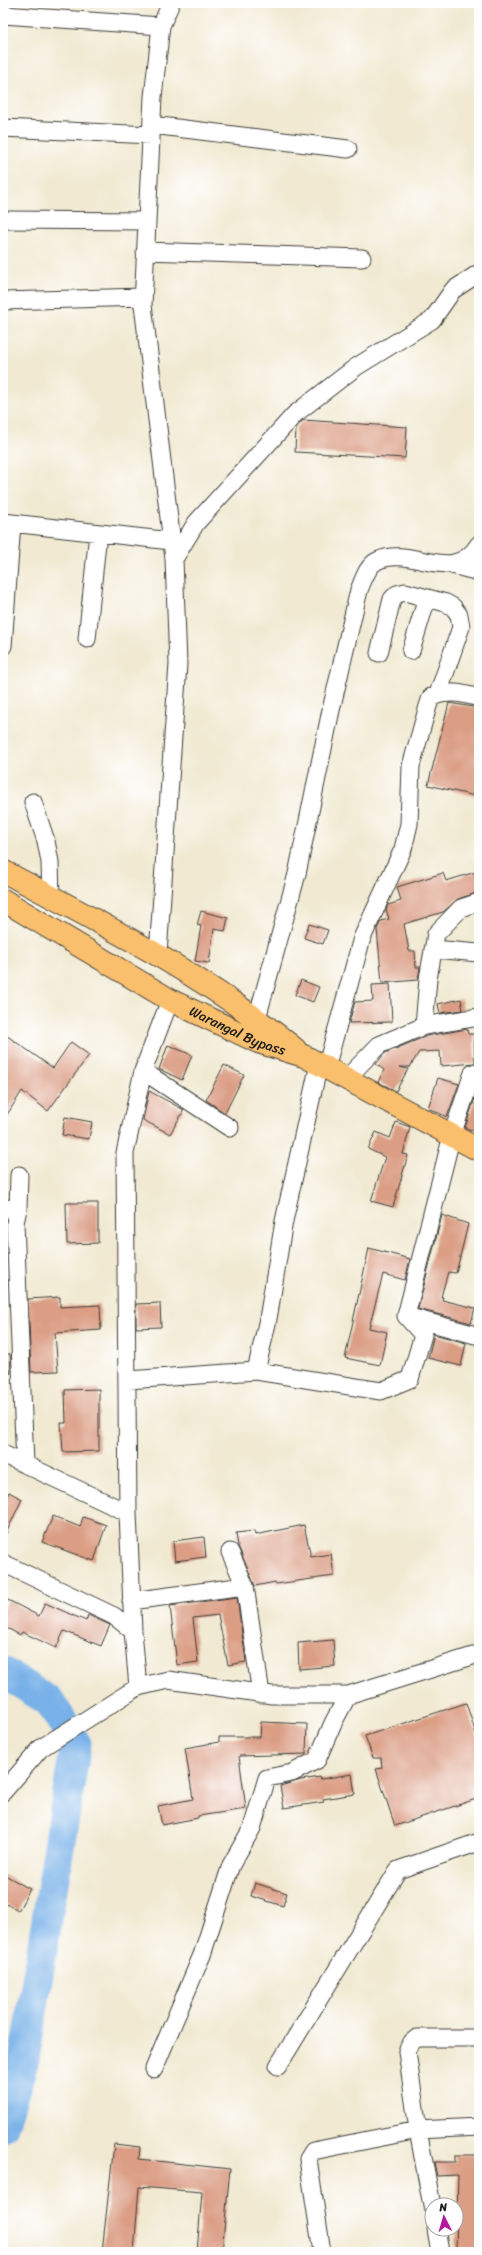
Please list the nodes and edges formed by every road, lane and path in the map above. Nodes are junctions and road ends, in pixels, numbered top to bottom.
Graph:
1 (171, 3) edge
2 (3, 15) edge
3 (161, 26) junction
4 (3, 128) edge
5 (152, 130) junction
6 (348, 149) dead end
7 (3, 220) edge
8 (147, 221) junction
9 (145, 251) junction
10 (362, 258) dead end
11 (479, 273) edge
12 (143, 297) junction
13 (3, 301) edge
14 (8, 523) edge
15 (98, 533) junction
16 (171, 541) junction
17 (479, 544) edge
18 (174, 559) junction
19 (452, 565) junction
20 (479, 572) edge
21 (427, 598) junction
22 (86, 639) dead end
23 (3, 646) edge
24 (411, 651) dead end
25 (379, 654) dead end
26 (438, 694) junction
27 (479, 698) edge
28 (33, 802) dead end
29 (3, 871) edge
30 (50, 897) junction
31 (3, 900) edge
32 (479, 902) edge
33 (433, 950) junction
34 (479, 953) edge
35 (158, 954) junction
36 (170, 1000) junction
37 (479, 1016) edge
38 (257, 1018) junction
39 (424, 1026) junction
40 (316, 1063) junction
41 (143, 1071) junction
42 (473, 1073) dead end
43 (346, 1079) junction
44 (230, 1128) dead end
45 (452, 1135) junction
46 (479, 1150) edge
47 (18, 1175) dead end
48 (10, 1209) edge
49 (10, 1308) edge
50 (406, 1316) junction
51 (479, 1336) edge
52 (256, 1371) junction
53 (128, 1380) junction
54 (3, 1454) edge
55 (25, 1464) junction
56 (128, 1513) junction
57 (230, 1552) dead end
58 (3, 1562) edge
59 (245, 1586) junction
60 (131, 1601) junction
61 (133, 1631) junction
62 (479, 1654) edge
63 (138, 1687) junction
64 (261, 1694) junction
65 (348, 1695) junction
66 (3, 1792) edge
67 (479, 1842) edge
68 (479, 2038) edge
69 (278, 2066) dead end
70 (154, 2070) dead end
71 (479, 2127) edge
72 (418, 2130) junction
73 (430, 2197) edge
74 (437, 2237) edge
75 (322, 2252) edge
76 (440, 2252) edge

1 - 3 street
2 - 3 street
3 - 5 street
4 - 5 street
5 - 6 street
5 - 8 street
7 - 8 street
8 - 9 street
9 - 10 street
9 - 12 street
11 - 18 street
12 - 13 street
12 - 16 street
14 - 15 street
14 - 23 street
15 - 16 street
15 - 22 street
16 - 18 street
17 - 19 street
18 - 35 street
19 - 20 street
19 - 38 street
21 - 24 street
21 - 25 street
21 - 26 street
26 - 27 street
26 - 40 street
28 - 30 street
29 - 30 main road
30 - 35 main road
31 - 36 main road, Warangal Bypass
32 - 33 street
33 - 34 street
33 - 39 street
35 - 38 main road
36 - 40 main road, Warangal Bypass
36 - 41 street
37 - 39 street
38 - 40 main road
39 - 43 street
40 - 43 main road, Warangal Bypass
40 - 52 street
41 - 44 street
41 - 53 street
42 - 45 street
43 - 45 main road, Warangal Bypass
45 - 46 main road, Warangal Bypass
45 - 50 street
47 - 48 street
48 - 49 street
49 - 55 street
50 - 51 street
50 - 52 street
52 - 53 street
53 - 56 street
54 - 55 street
55 - 56 street
56 - 60 street
57 - 59 street
58 - 61 street
59 - 60 street
59 - 64 street
60 - 61 street
61 - 63 street
62 - 65 street
63 - 64 street
63 - 66 street
64 - 65 street
65 - 70 street
67 - 69 street
68 - 72 street
71 - 72 street
72 - 73 street
72 - 75 street
74 - 76 street

